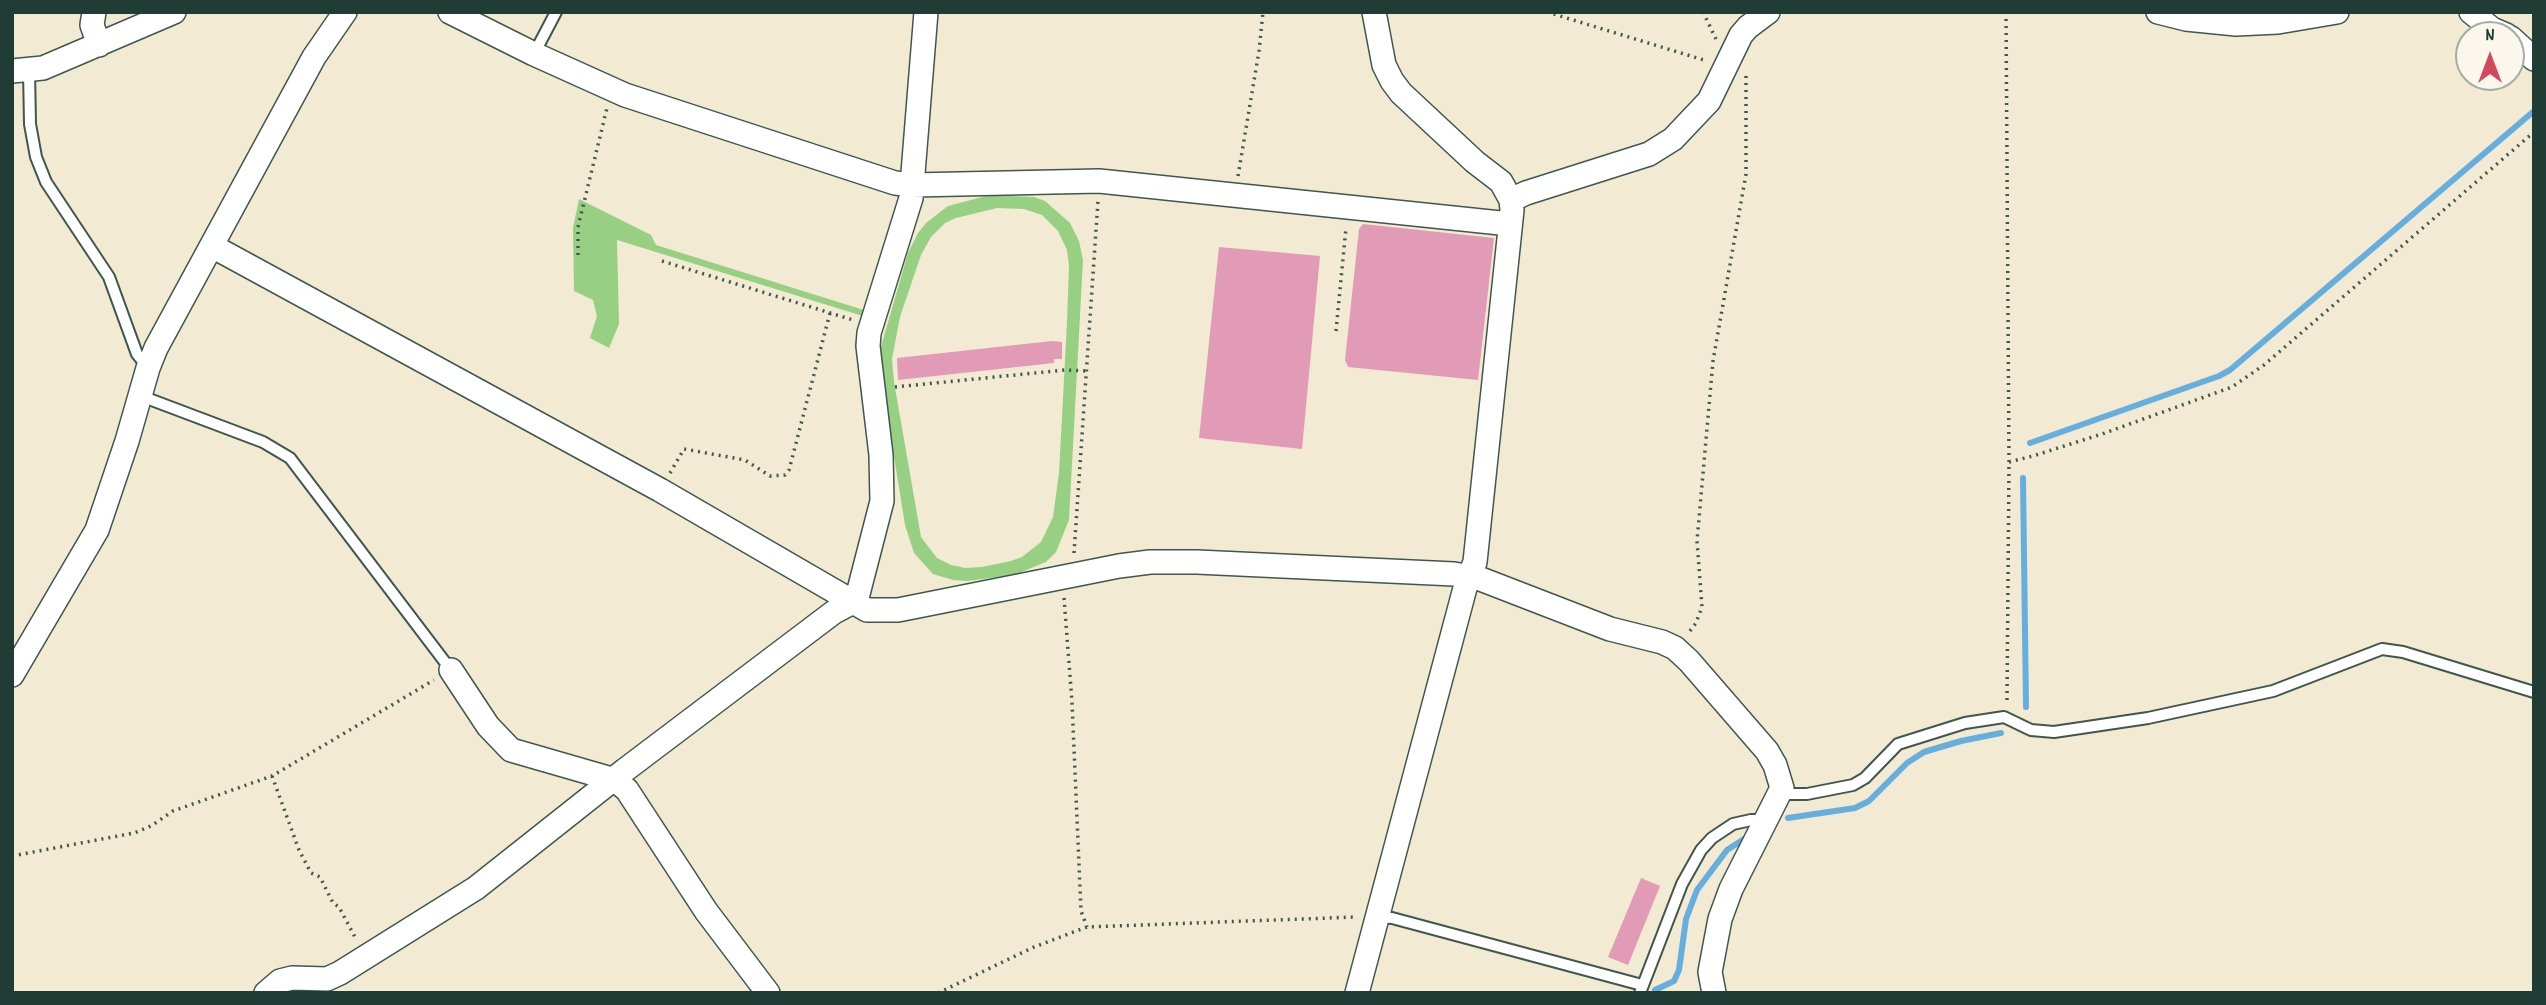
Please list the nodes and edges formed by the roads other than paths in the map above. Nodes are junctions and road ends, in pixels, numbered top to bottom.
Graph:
1 (94, 12) edge
2 (174, 12) edge
3 (345, 12) edge
4 (450, 12) edge
5 (556, 12) edge
6 (926, 12) edge
7 (1374, 12) edge
8 (1768, 12) edge
9 (2158, 12) edge
10 (2337, 12) edge
11 (99, 45) junction
12 (534, 54) junction
13 (21, 71) edge
14 (913, 185) junction
15 (1511, 200) junction
16 (1510, 224) junction
17 (212, 246) junction
18 (148, 368) junction
19 (141, 396) junction
20 (1470, 576) junction
21 (851, 603) junction
22 (451, 670) joint
23 (12, 675) edge
24 (2534, 692) edge
25 (615, 780) junction
26 (1781, 794) junction
27 (1766, 821) junction
28 (1378, 916) junction
29 (1641, 989) edge
30 (266, 993) edge
31 (768, 993) edge
32 (1357, 993) edge
33 (1714, 993) edge

1 - 11 street
2 - 11 street
3 - 17 street
4 - 12 street
5 - 12 lane
6 - 14 street
7 - 15 street
8 - 15 street
9 - 10 street
11 - 13 street
12 - 14 street
13 - 18 lane
14 - 16 street
14 - 21 street
15 - 16 street
16 - 20 street
17 - 18 street
17 - 21 street
18 - 19 street
19 - 22 lane
19 - 23 street
20 - 21 street
20 - 26 street
20 - 28 street
21 - 25 street
22 - 25 street
24 - 26 lane
25 - 30 street
25 - 31 street
26 - 27 street
27 - 29 lane
27 - 33 street
28 - 29 lane
28 - 32 street

